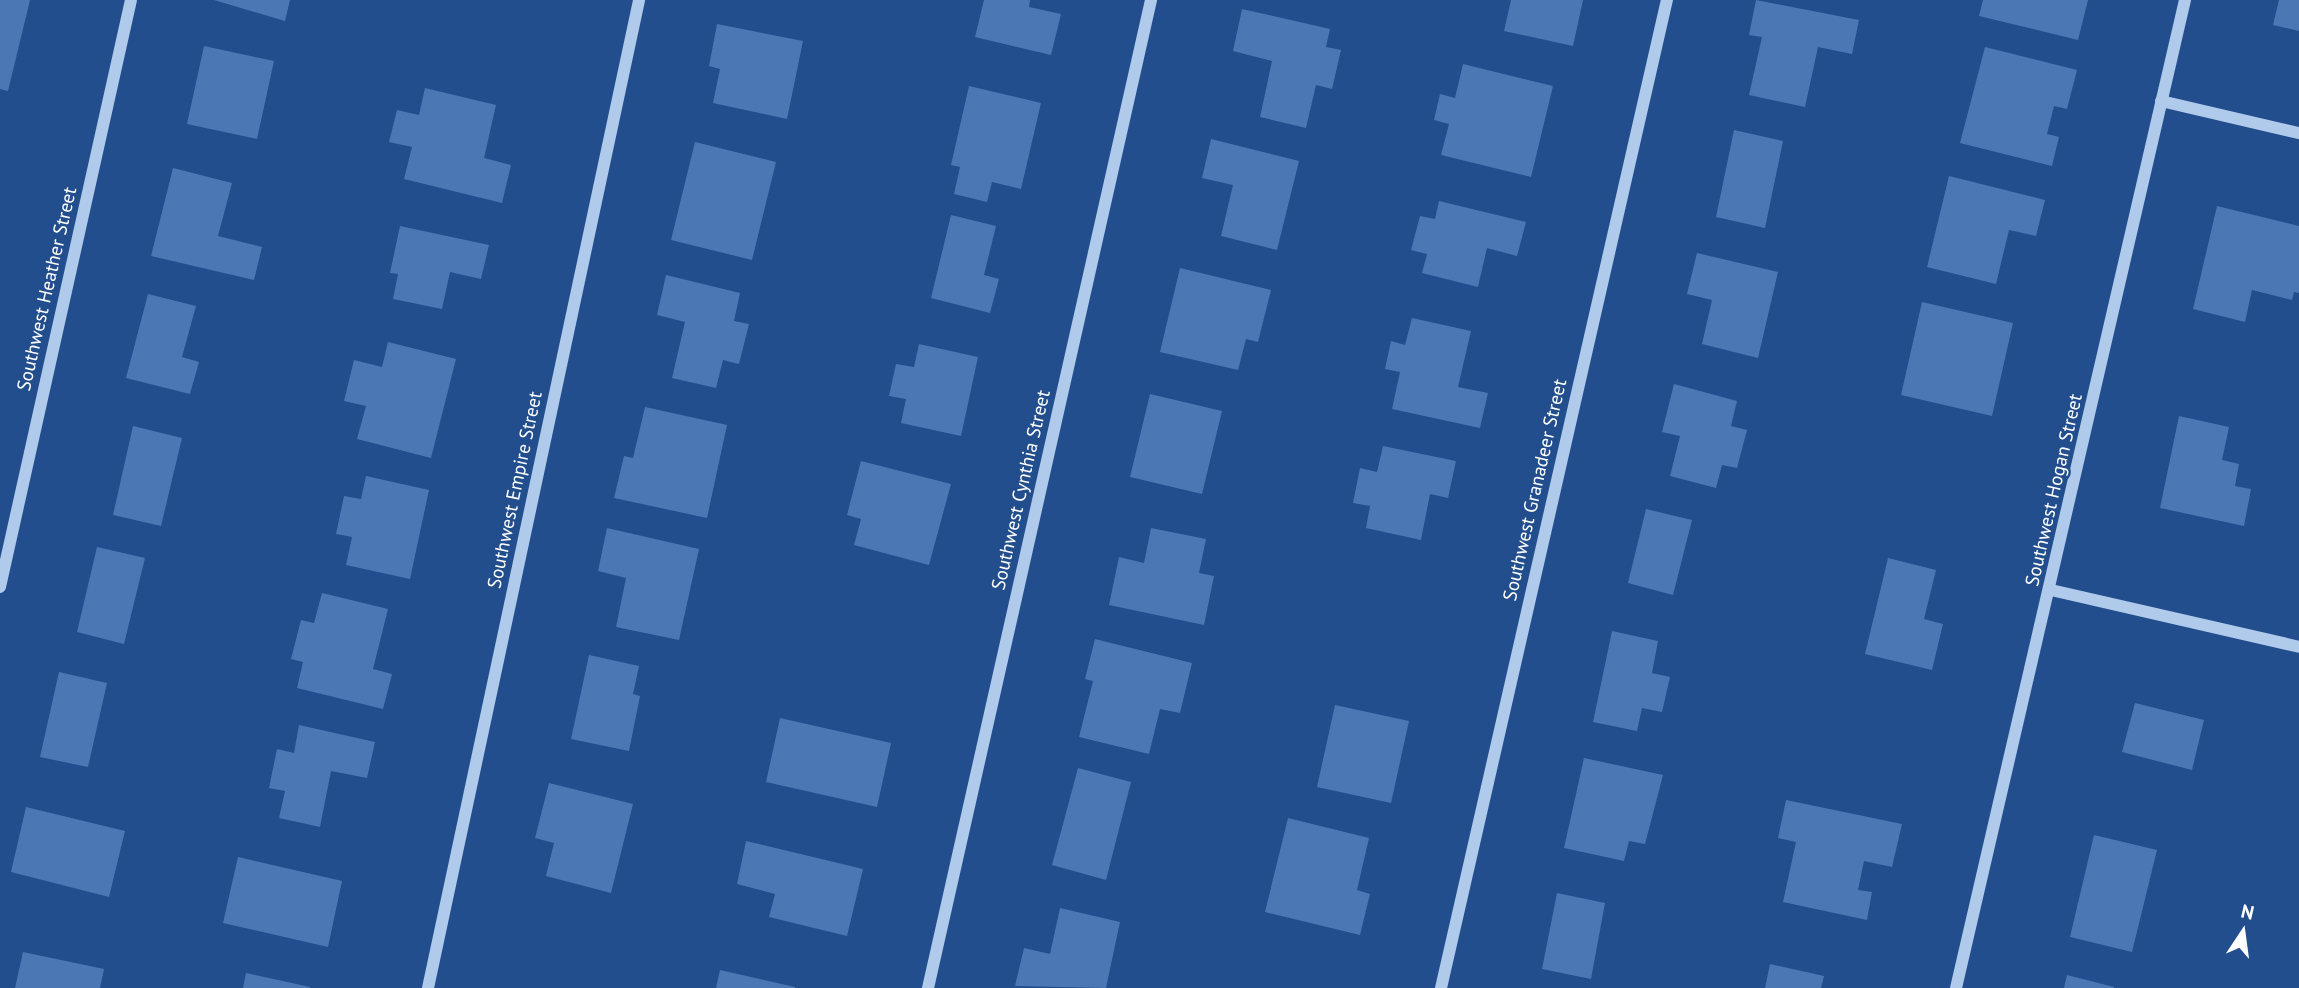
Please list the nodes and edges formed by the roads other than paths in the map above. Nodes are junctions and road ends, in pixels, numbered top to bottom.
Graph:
1 (131, 0) edge
2 (639, 0) edge
3 (1152, 0) edge
4 (1667, 0) edge
5 (2185, 0) edge
6 (2161, 101) junction
7 (2299, 133) edge
8 (0, 587) edge
9 (2051, 590) junction
10 (2299, 647) edge
11 (428, 988) edge
12 (928, 988) edge
13 (1441, 988) edge
14 (1956, 988) edge

1 - 8 street, Southwest Heather Street
2 - 11 street, Southwest Empire Street
3 - 12 street, Southwest Cynthia Street
4 - 13 street, Southwest Granadeer Street
5 - 6 street, Southwest Hogan Street
6 - 7 street
6 - 9 street, Southwest Hogan Street
9 - 10 street
9 - 14 street, Southwest Hogan Street

